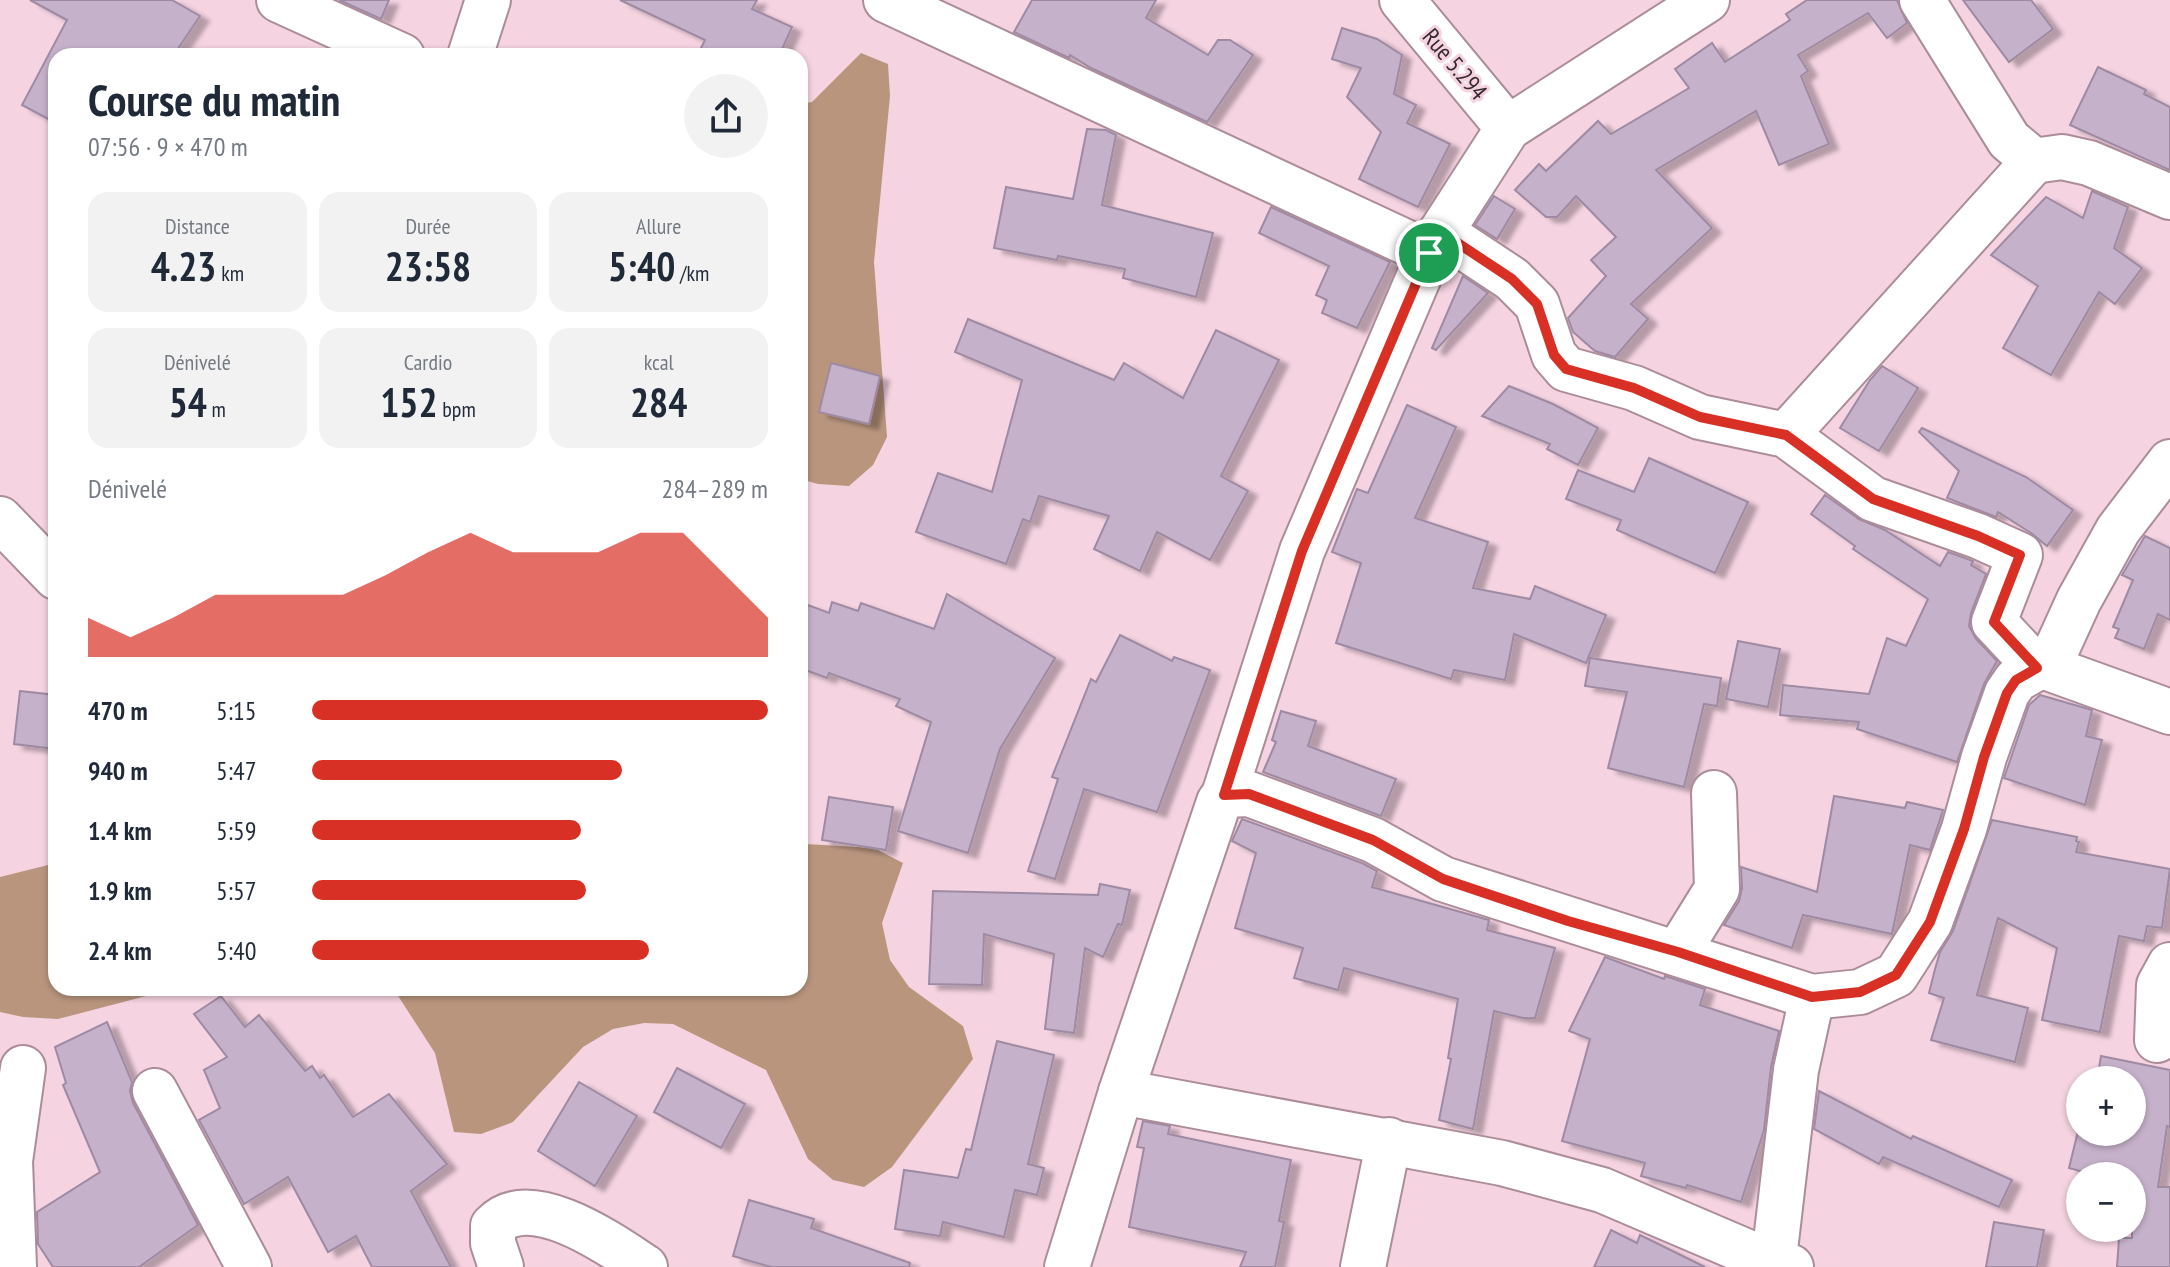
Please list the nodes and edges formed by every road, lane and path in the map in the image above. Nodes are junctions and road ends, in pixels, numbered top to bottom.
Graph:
1 (279, 0) edge
2 (488, 0) edge
3 (886, 0) edge
4 (1402, 0) edge
5 (1707, 0) edge
6 (1922, 0) edge
7 (384, 48) edge
8 (473, 48) edge
9 (1508, 128) junction
10 (2034, 161) junction
11 (2170, 197) edge
12 (1435, 242) junction
13 (1786, 435) junction
14 (2170, 462) edge
15 (0, 519) edge
16 (48, 569) edge
17 (2042, 668) junction
18 (2170, 712) edge
19 (1714, 793) dead end
20 (1224, 795) junction
21 (1678, 952) junction
22 (2170, 965) edge
23 (1812, 997) junction
24 (2157, 1040) dead end
25 (23, 1068) dead end
26 (155, 1091) dead end
27 (1121, 1092) junction
28 (1389, 1140) junction
29 (1779, 1266) edge
30 (14, 1267) edge
31 (249, 1267) edge
32 (501, 1267) edge
33 (645, 1267) edge
34 (1067, 1267) edge
35 (1363, 1267) edge

1 - 7 street
2 - 8 street
3 - 12 street
4 - 9 street, Rue 5.294
5 - 9 street
6 - 10 street
9 - 12 street
10 - 11 street
10 - 13 street
12 - 13 street
12 - 20 street
13 - 17 street
14 - 17 street
15 - 16 street
17 - 18 street
17 - 23 street
19 - 21 street
20 - 21 street
20 - 27 street
21 - 23 street
22 - 24 street
23 - 29 street
25 - 30 street
26 - 31 street
27 - 28 street
27 - 34 street
28 - 29 street
28 - 35 street
32 - 33 street

